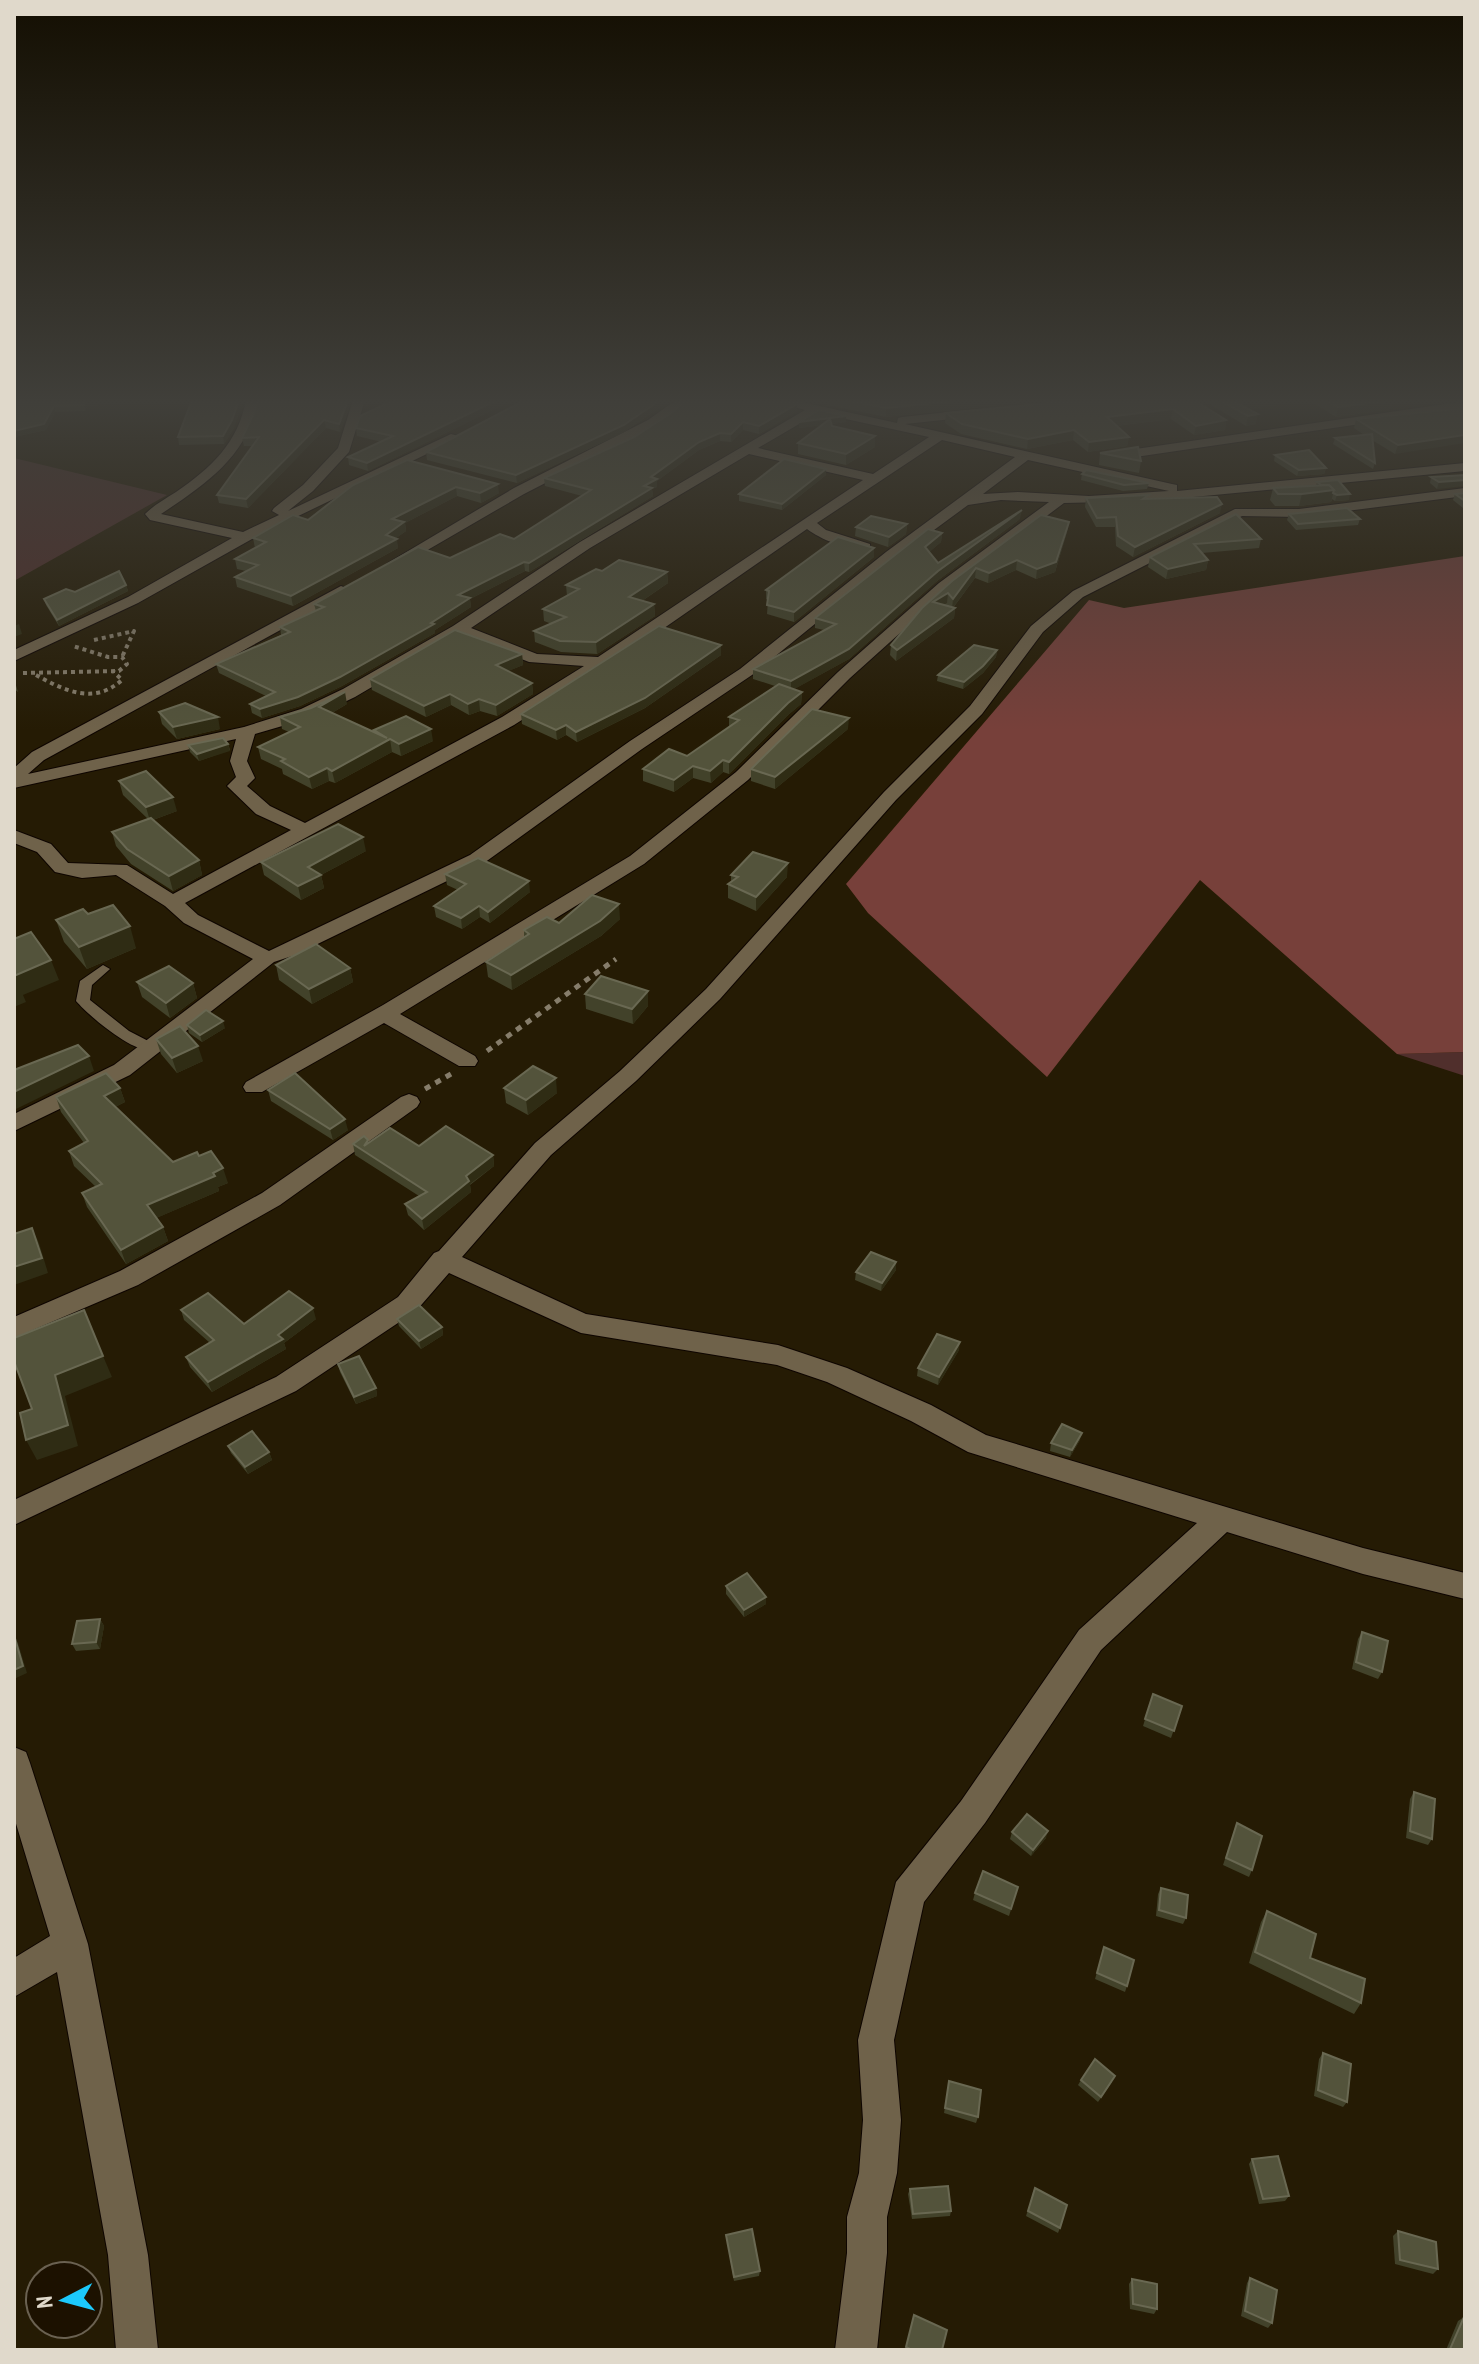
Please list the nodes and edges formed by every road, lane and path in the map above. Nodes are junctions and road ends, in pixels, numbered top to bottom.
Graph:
1 (157, 510) edge
2 (280, 510) edge
3 (306, 510) edge
4 (477, 510) edge
5 (645, 510) edge
6 (827, 510) edge
7 (951, 510) edge
8 (1046, 510) edge
9 (1320, 510) edge
10 (1240, 512) joint
11 (809, 523) junction
12 (251, 534) junction
13 (891, 555) junction
14 (379, 571) edge
15 (352, 586) edge
16 (459, 629) junction
17 (60, 636) junction
18 (74, 646) junction
19 (14, 656) edge
20 (122, 657) junction
21 (598, 662) junction
22 (113, 671) junction
23 (31, 673) junction
24 (14, 674) edge
25 (248, 731) junction
26 (14, 780) edge
27 (307, 831) junction
28 (14, 836) edge
29 (172, 902) junction
30 (267, 958) junction
31 (616, 959) dead end
32 (103, 969) dead end
33 (384, 1014) junction
34 (151, 1048) junction
35 (467, 1061) junction
36 (254, 1087) dead end
37 (409, 1102) joint
38 (14, 1123) edge
39 (443, 1259) junction
40 (14, 1328) edge
41 (14, 1513) edge
42 (1222, 1518) junction
43 (1465, 1586) edge
44 (14, 1763) edge
45 (70, 1944) junction
46 (14, 1979) edge
47 (137, 2350) edge
48 (856, 2350) edge

1 - 12 street
2 - 12 street
3 - 12 street
4 - 14 street
5 - 16 street
6 - 11 street
7 - 13 street
8 - 33 street
9 - 10 street
10 - 39 street
11 - 13 street
11 - 21 street
12 - 17 street
13 - 30 street
15 - 26 street
16 - 21 street
16 - 25 street
17 - 18 path
17 - 19 street
18 - 20 path
18 - 20 path
20 - 22 path
21 - 27 street
22 - 23 path
22 - 23 path
23 - 24 path
25 - 26 street
25 - 27 street
27 - 29 street
28 - 29 street
29 - 30 street
30 - 34 street
31 - 35 path
32 - 34 lane
33 - 35 street
33 - 36 street
34 - 38 street
35 - 37 path
37 - 40 street
39 - 41 street
39 - 42 street
42 - 43 street
42 - 48 street
44 - 45 street
45 - 46 street
45 - 47 street

